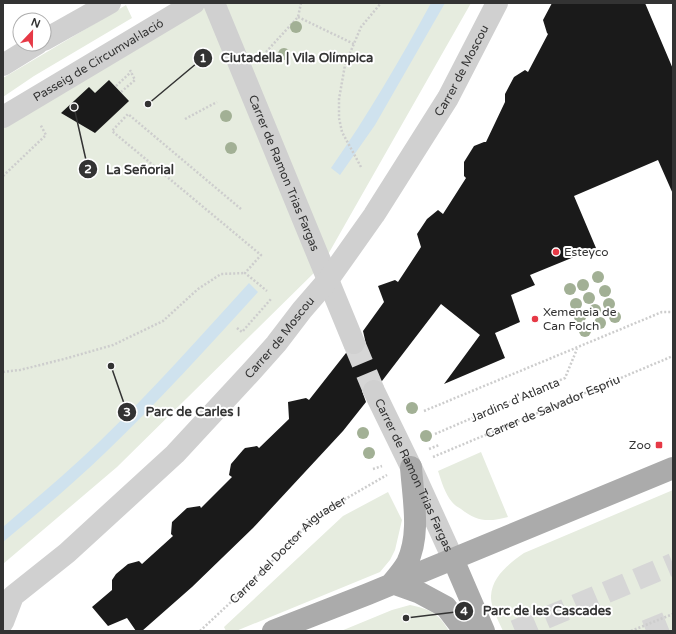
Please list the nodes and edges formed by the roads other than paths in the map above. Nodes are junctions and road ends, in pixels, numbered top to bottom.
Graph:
1 (110, 3) edge
2 (194, 3) edge
3 (214, 3) edge
4 (497, 3) edge
5 (52, 36) edge
6 (24, 52) edge
7 (3, 65) edge
8 (3, 117) edge
9 (328, 280) junction
10 (354, 343) tunnel mouth
11 (374, 391) tunnel mouth
12 (411, 466) junction
13 (673, 468) edge
14 (453, 559) junction
15 (392, 583) junction
16 (3, 622) edge
17 (3, 629) edge
18 (6, 631) edge
19 (273, 631) edge
20 (462, 631) edge
21 (484, 631) edge

1 - 5 street
2 - 8 street, Passeig de Circumval·lació
3 - 9 street, Carrer de Ramon Trias Fargas
4 - 9 street, Carrer de Moscou
6 - 7 street
9 - 10 street, Carrer de Ramon Trias Fargas
9 - 16 street, Carrer de Moscou
11 - 12 street, Carrer de Ramon Trias Fargas
12 - 14 street, Carrer de Ramon Trias Fargas
12 - 15 main road
13 - 14 main road
14 - 15 main road
14 - 21 main road
15 - 19 main road
15 - 20 main road
17 - 18 street

